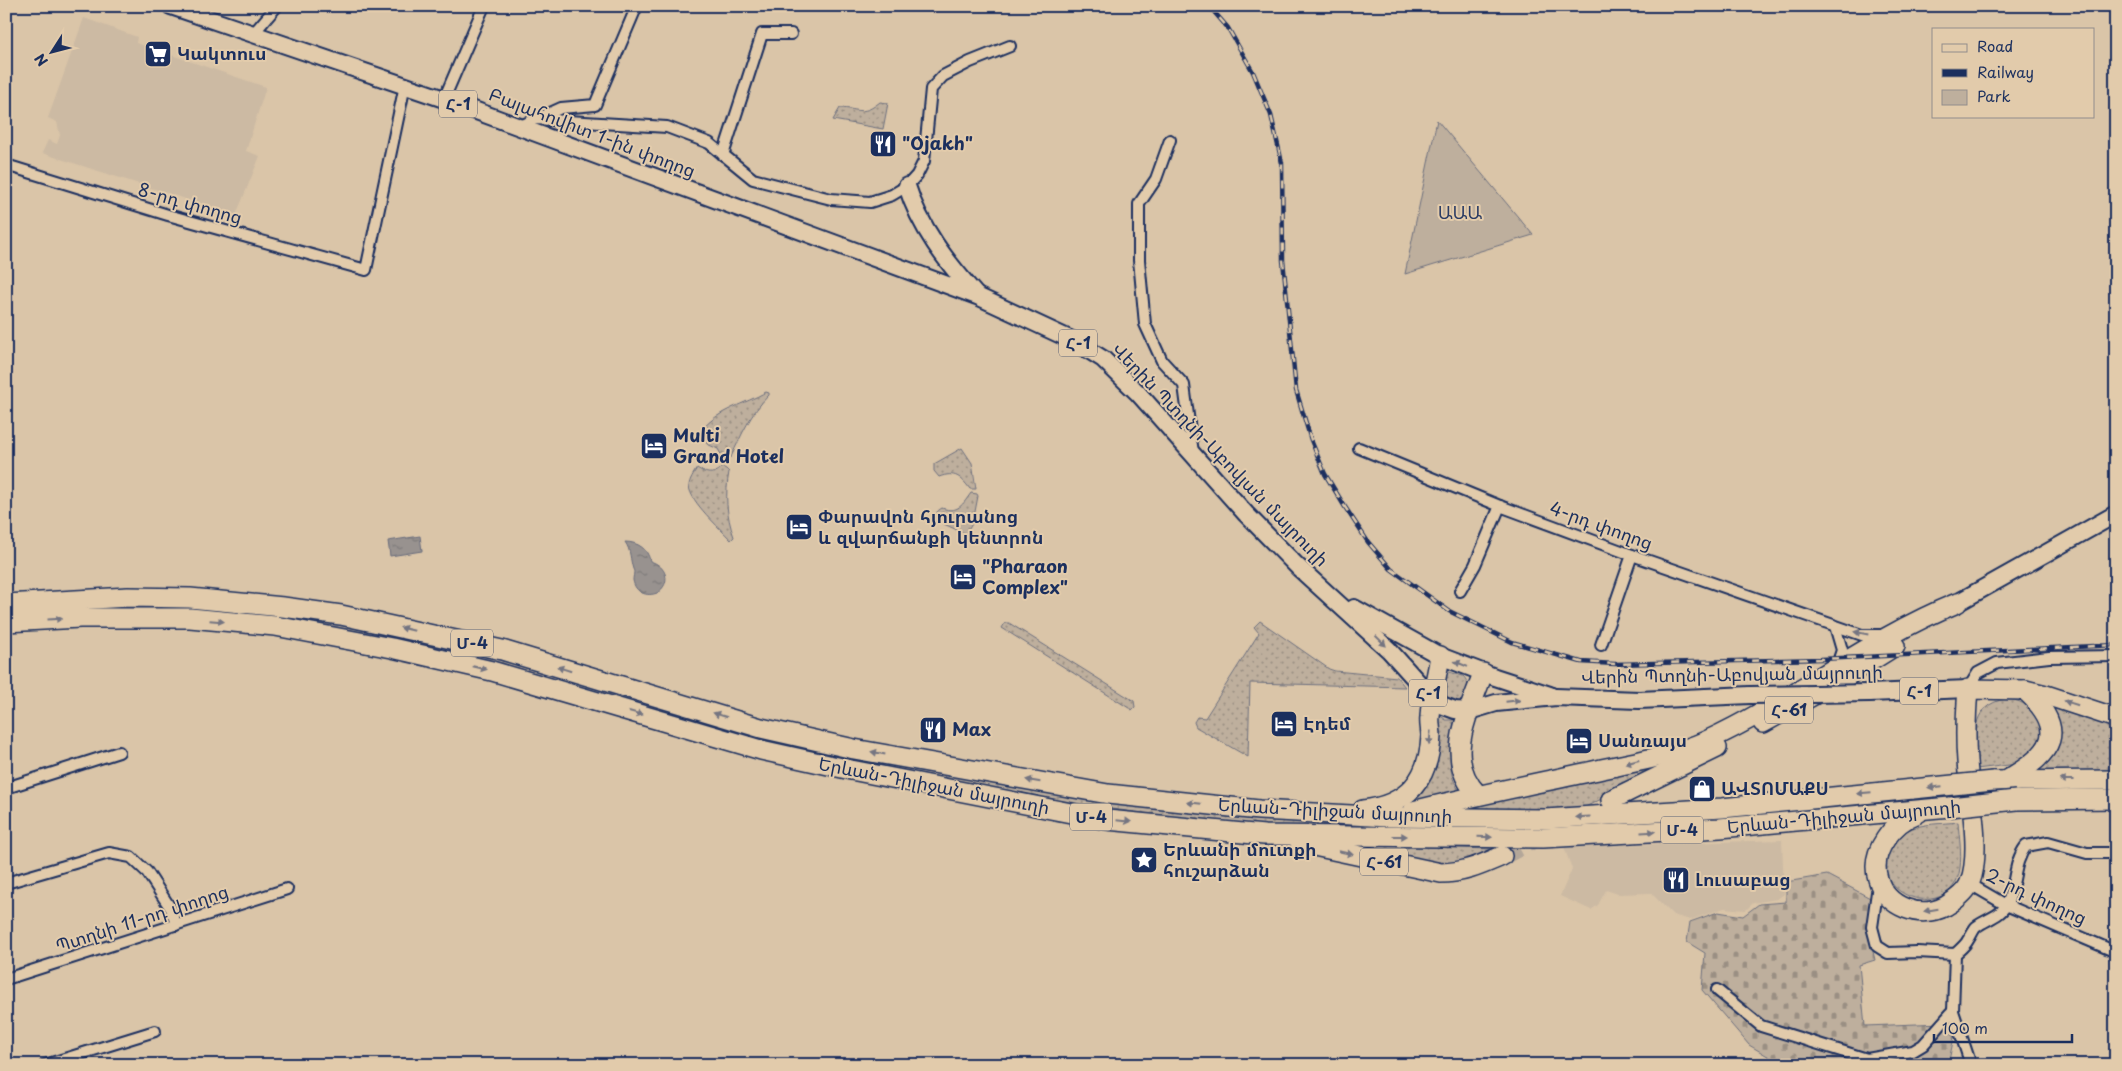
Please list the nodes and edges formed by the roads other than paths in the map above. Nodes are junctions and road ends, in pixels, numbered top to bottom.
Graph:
1 (171, 6) edge
2 (277, 6) edge
3 (484, 6) edge
4 (636, 8) dead end
5 (253, 34) junction
6 (791, 34) dead end
7 (1010, 46) dead end
8 (406, 85) junction
9 (444, 99) junction
10 (536, 119) junction
11 (520, 127) junction
12 (1170, 140) dead end
13 (723, 154) junction
14 (6, 165) edge
15 (907, 186) junction
16 (743, 211) joint
17 (977, 296) junction
18 (1359, 448) dead end
19 (1193, 454) junction
20 (1500, 506) junction
21 (2116, 514) edge
22 (1632, 555) junction
23 (1460, 591) dead end
24 (1332, 596) junction
25 (1957, 603) junction
26 (6, 604) edge
27 (6, 622) edge
28 (1835, 626) junction
29 (1889, 635) junction
30 (1601, 645) dead end
31 (1440, 656) junction
32 (2116, 656) edge
33 (1837, 666) junction
34 (1483, 673) junction
35 (1968, 688) junction
36 (2025, 690) junction
37 (1556, 698) junction
38 (1433, 699) junction
39 (1470, 711) junction
40 (2116, 718) edge
41 (119, 752) dead end
42 (2000, 780) junction
43 (2116, 780) edge
44 (6, 788) edge
45 (1478, 795) junction
46 (2116, 799) edge
47 (1610, 800) dead end
48 (1926, 809) junction
49 (1340, 813) junction
50 (1388, 817) junction
51 (1264, 835) junction
52 (2116, 853) edge
53 (1502, 856) tunnel mouth
54 (6, 883) edge
55 (1970, 884) junction
56 (287, 888) dead end
57 (1884, 892) junction
58 (2006, 905) junction
59 (176, 925) junction
60 (2116, 952) edge
61 (1955, 954) junction
62 (6, 979) edge
63 (1717, 990) dead end
64 (1953, 1012) junction
65 (155, 1031) dead end
66 (45, 1065) edge
67 (1972, 1065) edge

1 - 5 main road, Բալահովիտ 1-ին փողոց / Հ-1
2 - 5 street
3 - 9 street
4 - 10 street
5 - 8 main road, Բալահովիտ 1-ին փողոց / Հ-1
6 - 13 street
7 - 15 street
8 - 9 main road, Բալահովիտ 1-ին փողոց / Հ-1
8 - 14 street, 8-րդ փողոց
9 - 11 main road, Բալահովիտ 1-ին փողոց / Հ-1
10 - 11 street
10 - 13 street
11 - 16 main road, Բալահովիտ 1-ին փողոց / Հ-1
12 - 19 street
13 - 15 street
15 - 17 main road
16 - 17 main road, Վերին Պտղնի-Աբովյան մայրուղի / Հ-1
17 - 19 main road, Վերին Պտղնի-Աբովյան մայրուղի / Հ-1
18 - 20 street, 4-րդ փողոց
19 - 24 main road, Վերին Պտղնի-Աբովյան մայրուղի / Հ-1
20 - 22 street, 4-րդ փողոց
20 - 23 street
21 - 25 main road, Հ-61
22 - 28 street, 4-րդ փողոց
22 - 30 street
24 - 31 main road, Վերին Պտղնի-Աբովյան մայրուղի / Հ-1
24 -> 38 main road, Վերին Պտղնի-Աբովյան մայրուղի / Հ-1
25 - 29 highway, Հ-61
25 - 47 highway, Հ-61
49 -> 26 highway, Երևան-Դիլիջան մայրուղի / Մ-4
27 -> 51 highway, Երևան-Դիլիջան մայրուղի / Մ-4
29 -> 28 street, 4-րդ փողոց
28 - 33 street
29 - 33 highway, Հ-61
34 -> 31 main road, Վերին Պտղնի-Աբովյան մայրուղի / Հ-1
31 - 38 highway
32 - 35 street
33 -> 45 highway, Հ-61
34 - 37 main road, Վերին Պտղնի-Աբովյան մայրուղի / Հ-1
34 - 39 highway
35 - 36 highway, Հ-1
35 - 37 main road, Վերին Պտղնի-Աբովյան մայրուղի / Հ-1, bridge
35 - 55 highway
40 -> 36 highway, Հ-1
36 - 42 highway
39 -> 37 main road, Վերին Պտղնի-Աբովյան մայրուղի / Հ-1
38 - 39 main road, Վերին Պտղնի-Աբովյան մայրուղի / Հ-1
38 -> 49 highway
39 - 45 highway
41 - 44 street
43 -> 42 highway, Երևան-Դիլիջան մայրուղի / Մ-4
42 -> 50 highway, Երևան-Դիլիջան մայրուղի / Մ-4, bridge
45 - 50 highway, Հ-61
46 - 48 highway, Երևան-Դիլիջան մայրուղի / Մ-4, bridge
51 -> 48 highway, Երևան-Դիլիջան մայրուղի / Մ-4
48 - 57 highway
49 - 50 highway, Երևան-Դիլիջան մայրուղի / Մ-4
51 -> 53 highway, Հ-61
52 - 58 street
54 - 59 street
55 -> 57 highway
55 - 58 street, 2-րդ փողոց
56 - 59 street, Պտղնի 11-րդ փողոց
57 - 61 street
58 - 60 street, 2-րդ փողոց
58 - 61 street
59 - 62 street, Պտղնի 11-րդ փողոց
61 - 64 street
63 - 64 street
64 - 67 street
65 - 66 street

